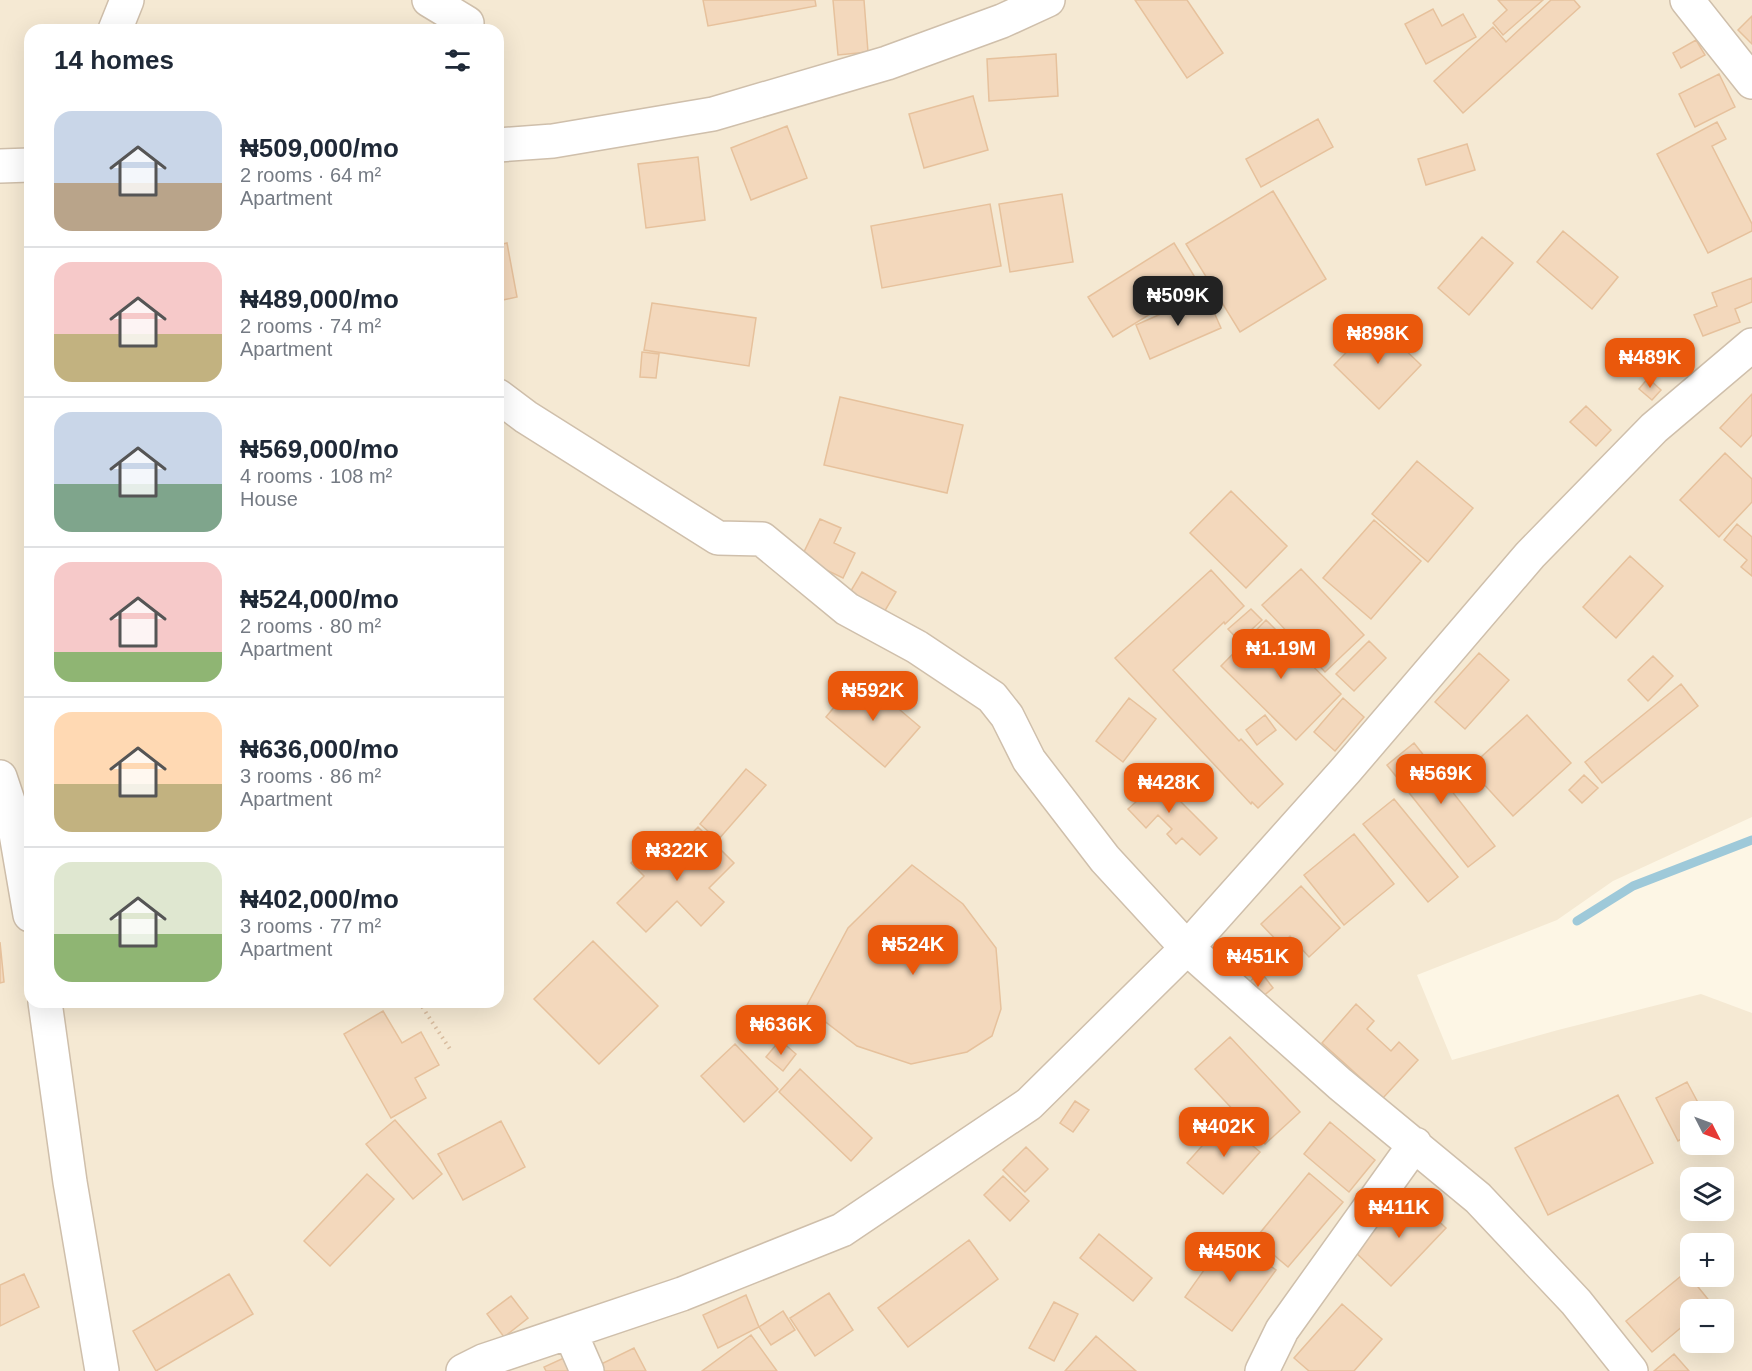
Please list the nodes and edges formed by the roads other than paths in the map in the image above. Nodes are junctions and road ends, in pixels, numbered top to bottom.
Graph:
1 (127, 0) edge
2 (429, 0) edge
3 (1048, 0) edge
4 (1687, 0) edge
5 (997, 10) edge
6 (470, 18) edge
7 (117, 24) edge
8 (1752, 82) edge
9 (504, 145) edge
10 (24, 165) edge
11 (0, 166) edge
12 (1752, 345) edge
13 (504, 400) edge
14 (0, 777) edge
15 (24, 880) edge
16 (1187, 948) junction
17 (46, 1008) edge
18 (1415, 1144) junction
19 (570, 1332) junction
20 (102, 1371) edge
21 (463, 1371) edge
22 (587, 1371) edge
23 (1262, 1371) edge
24 (1630, 1371) edge

1 - 7 street
2 - 6 street
3 - 5 street
4 - 8 street
5 - 9 street
10 - 11 street
12 - 16 street
13 - 16 street
14 - 15 street
16 - 18 street
16 - 19 street
17 - 20 street
18 - 23 street
18 - 24 street
19 - 21 street
19 - 22 street

